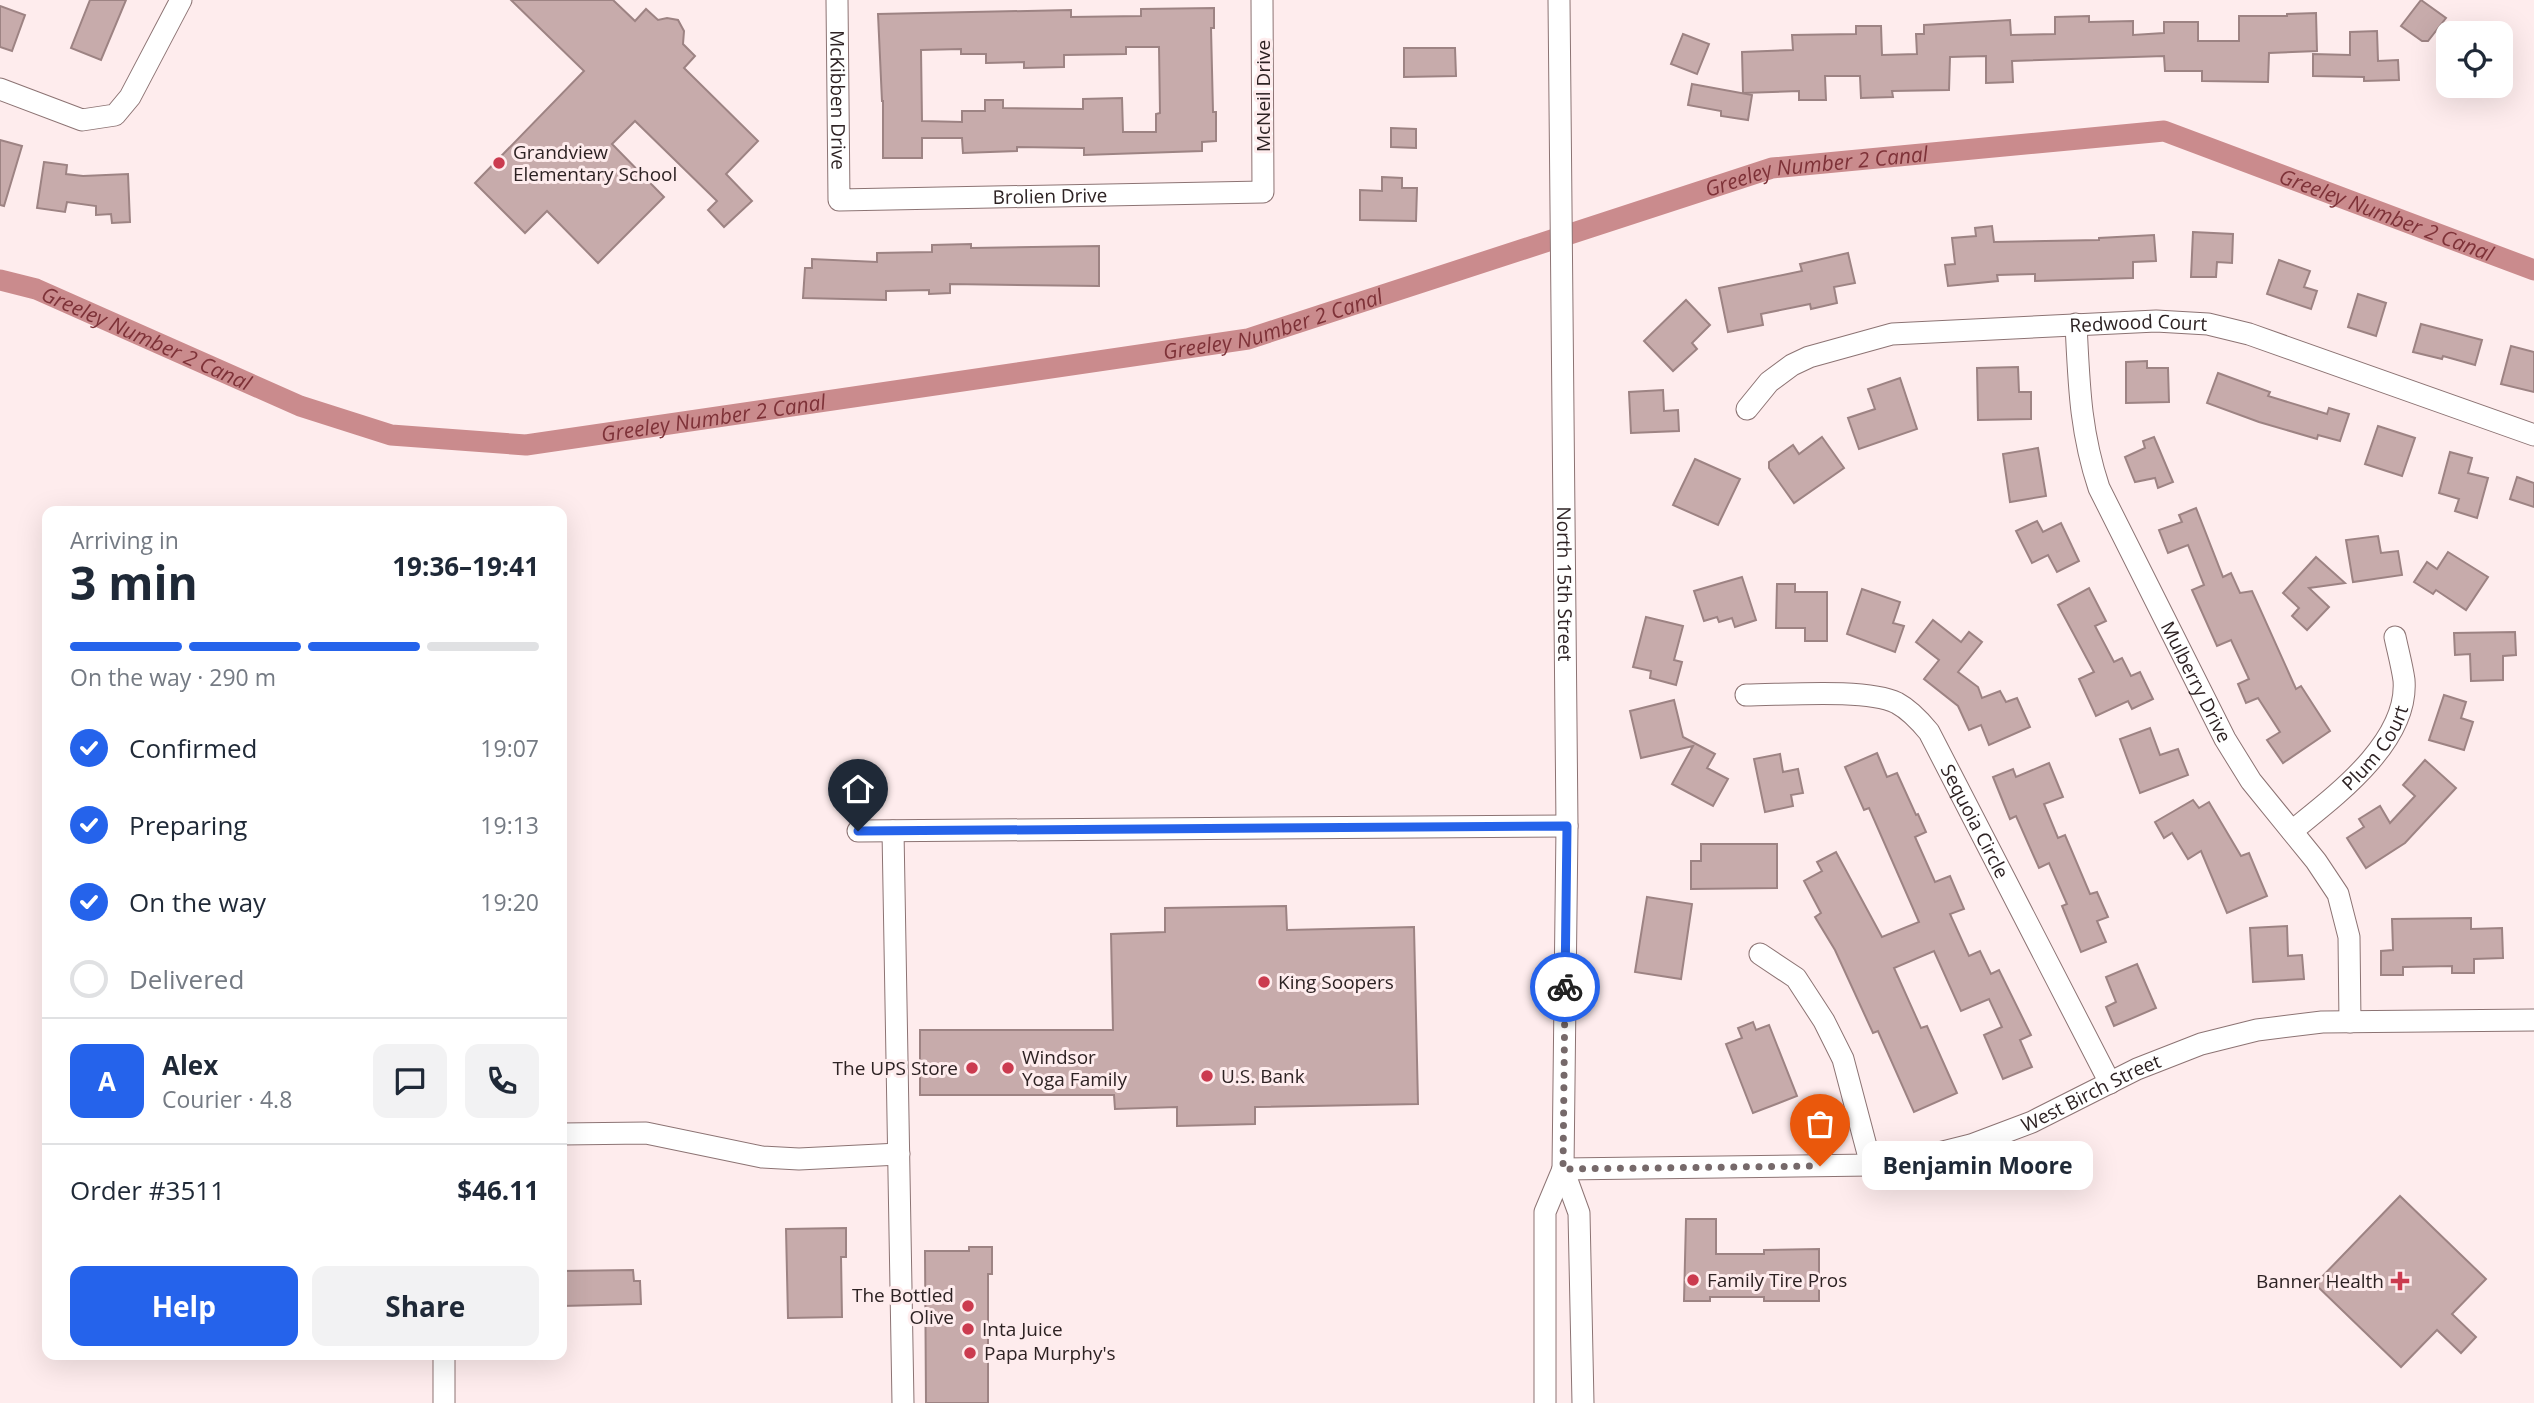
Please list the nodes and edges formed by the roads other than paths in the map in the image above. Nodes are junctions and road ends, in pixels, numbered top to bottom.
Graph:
1 (181, 0) edge
2 (837, 0) edge
3 (1262, 0) edge
4 (1559, 0) edge
5 (0, 89) edge
6 (1263, 192) joint
7 (839, 200) joint
8 (2076, 324) junction
9 (1746, 409) dead end
10 (2534, 435) edge
11 (2395, 638) dead end
12 (1746, 695) dead end
13 (1567, 826) junction
14 (858, 831) dead end
15 (892, 831) junction
16 (2291, 831) junction
17 (1760, 954) dead end
18 (2534, 1020) edge
19 (2350, 1021) junction
20 (2110, 1083) junction
21 (567, 1134) edge
22 (899, 1154) junction
23 (1871, 1165) junction
24 (1563, 1169) junction
25 (444, 1360) edge
26 (444, 1403) edge
27 (903, 1403) edge
28 (1545, 1403) edge
29 (1583, 1403) edge

1 - 5 street
2 - 7 street, McKibben Drive
3 - 6 street, McNeil Drive
4 - 13 street, North 15th Street
6 - 7 street, Brolien Drive
8 - 9 street, Redwood Court
8 - 10 street, Redwood Court
8 - 16 street, Mulberry Drive
11 - 16 street, Plum Court
12 - 20 street, Sequoia Circle
13 - 15 street
13 - 24 street, North 15th Street
14 - 15 street
15 - 22 street
16 - 19 street, Mulberry Drive
17 - 23 street
18 - 19 street, West Birch Street
19 - 20 street, West Birch Street
20 - 23 street, West Birch Street
21 - 22 street
22 - 27 street
23 - 24 street, West Birch Street
24 - 28 street, North 15th Street
24 - 29 street, North 15th Street
25 - 26 street

